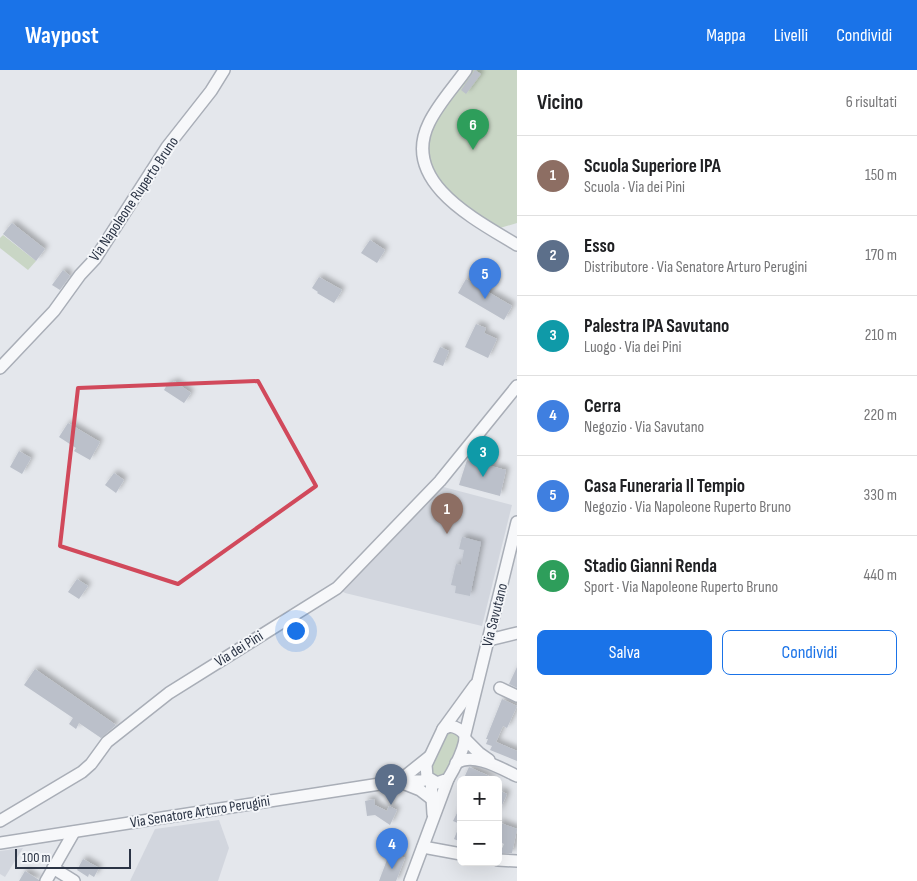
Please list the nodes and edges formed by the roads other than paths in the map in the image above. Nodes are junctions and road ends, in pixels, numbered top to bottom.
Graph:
1 (224, 70) edge
2 (466, 70) edge
3 (517, 245) edge
4 (0, 368) edge
5 (517, 386) edge
6 (517, 522) edge
7 (517, 633) edge
8 (489, 640) junction
9 (479, 680) junction
10 (500, 688) dead end
11 (517, 696) edge
12 (444, 729) junction
13 (465, 736) junction
14 (428, 757) junction
15 (456, 763) junction
16 (496, 766) junction
17 (517, 776) edge
18 (430, 779) junction
19 (448, 779) junction
20 (399, 781) junction
21 (433, 800) junction
22 (0, 820) edge
23 (433, 821) junction
24 (74, 832) junction
25 (0, 843) edge
26 (423, 847) junction
27 (457, 853) edge
28 (502, 860) edge
29 (517, 861) edge
30 (53, 868) junction
31 (46, 881) edge
32 (74, 881) edge
33 (410, 881) edge

1 - 4 street, Via Napoleone Ruperto Bruno
2 - 3 street
5 - 22 street, Via dei Pini
6 - 8 street, Via Savutano
7 - 8 street
8 - 9 street, Via Savutano
9 - 12 street
9 - 13 street, Via Savutano
10 - 11 street
12 - 13 street
12 - 14 street
13 - 15 street, Via Savutano
13 - 16 street
14 - 18 street
14 - 20 street
15 - 16 street
15 - 19 street, Via Savutano
16 - 17 street
18 - 19 street, Via Senatore Arturo Perugini
18 - 20 street, Via Senatore Arturo Perugini
18 - 21 street
19 - 23 street, Via Savutano
20 - 21 street
20 - 24 street, Via Senatore Arturo Perugini
21 - 23 street
23 - 26 street
24 - 25 street, Via Senatore Arturo Perugini
24 - 30 street
26 - 27 street
26 - 33 street
28 - 29 street
30 - 31 street
30 - 32 street

